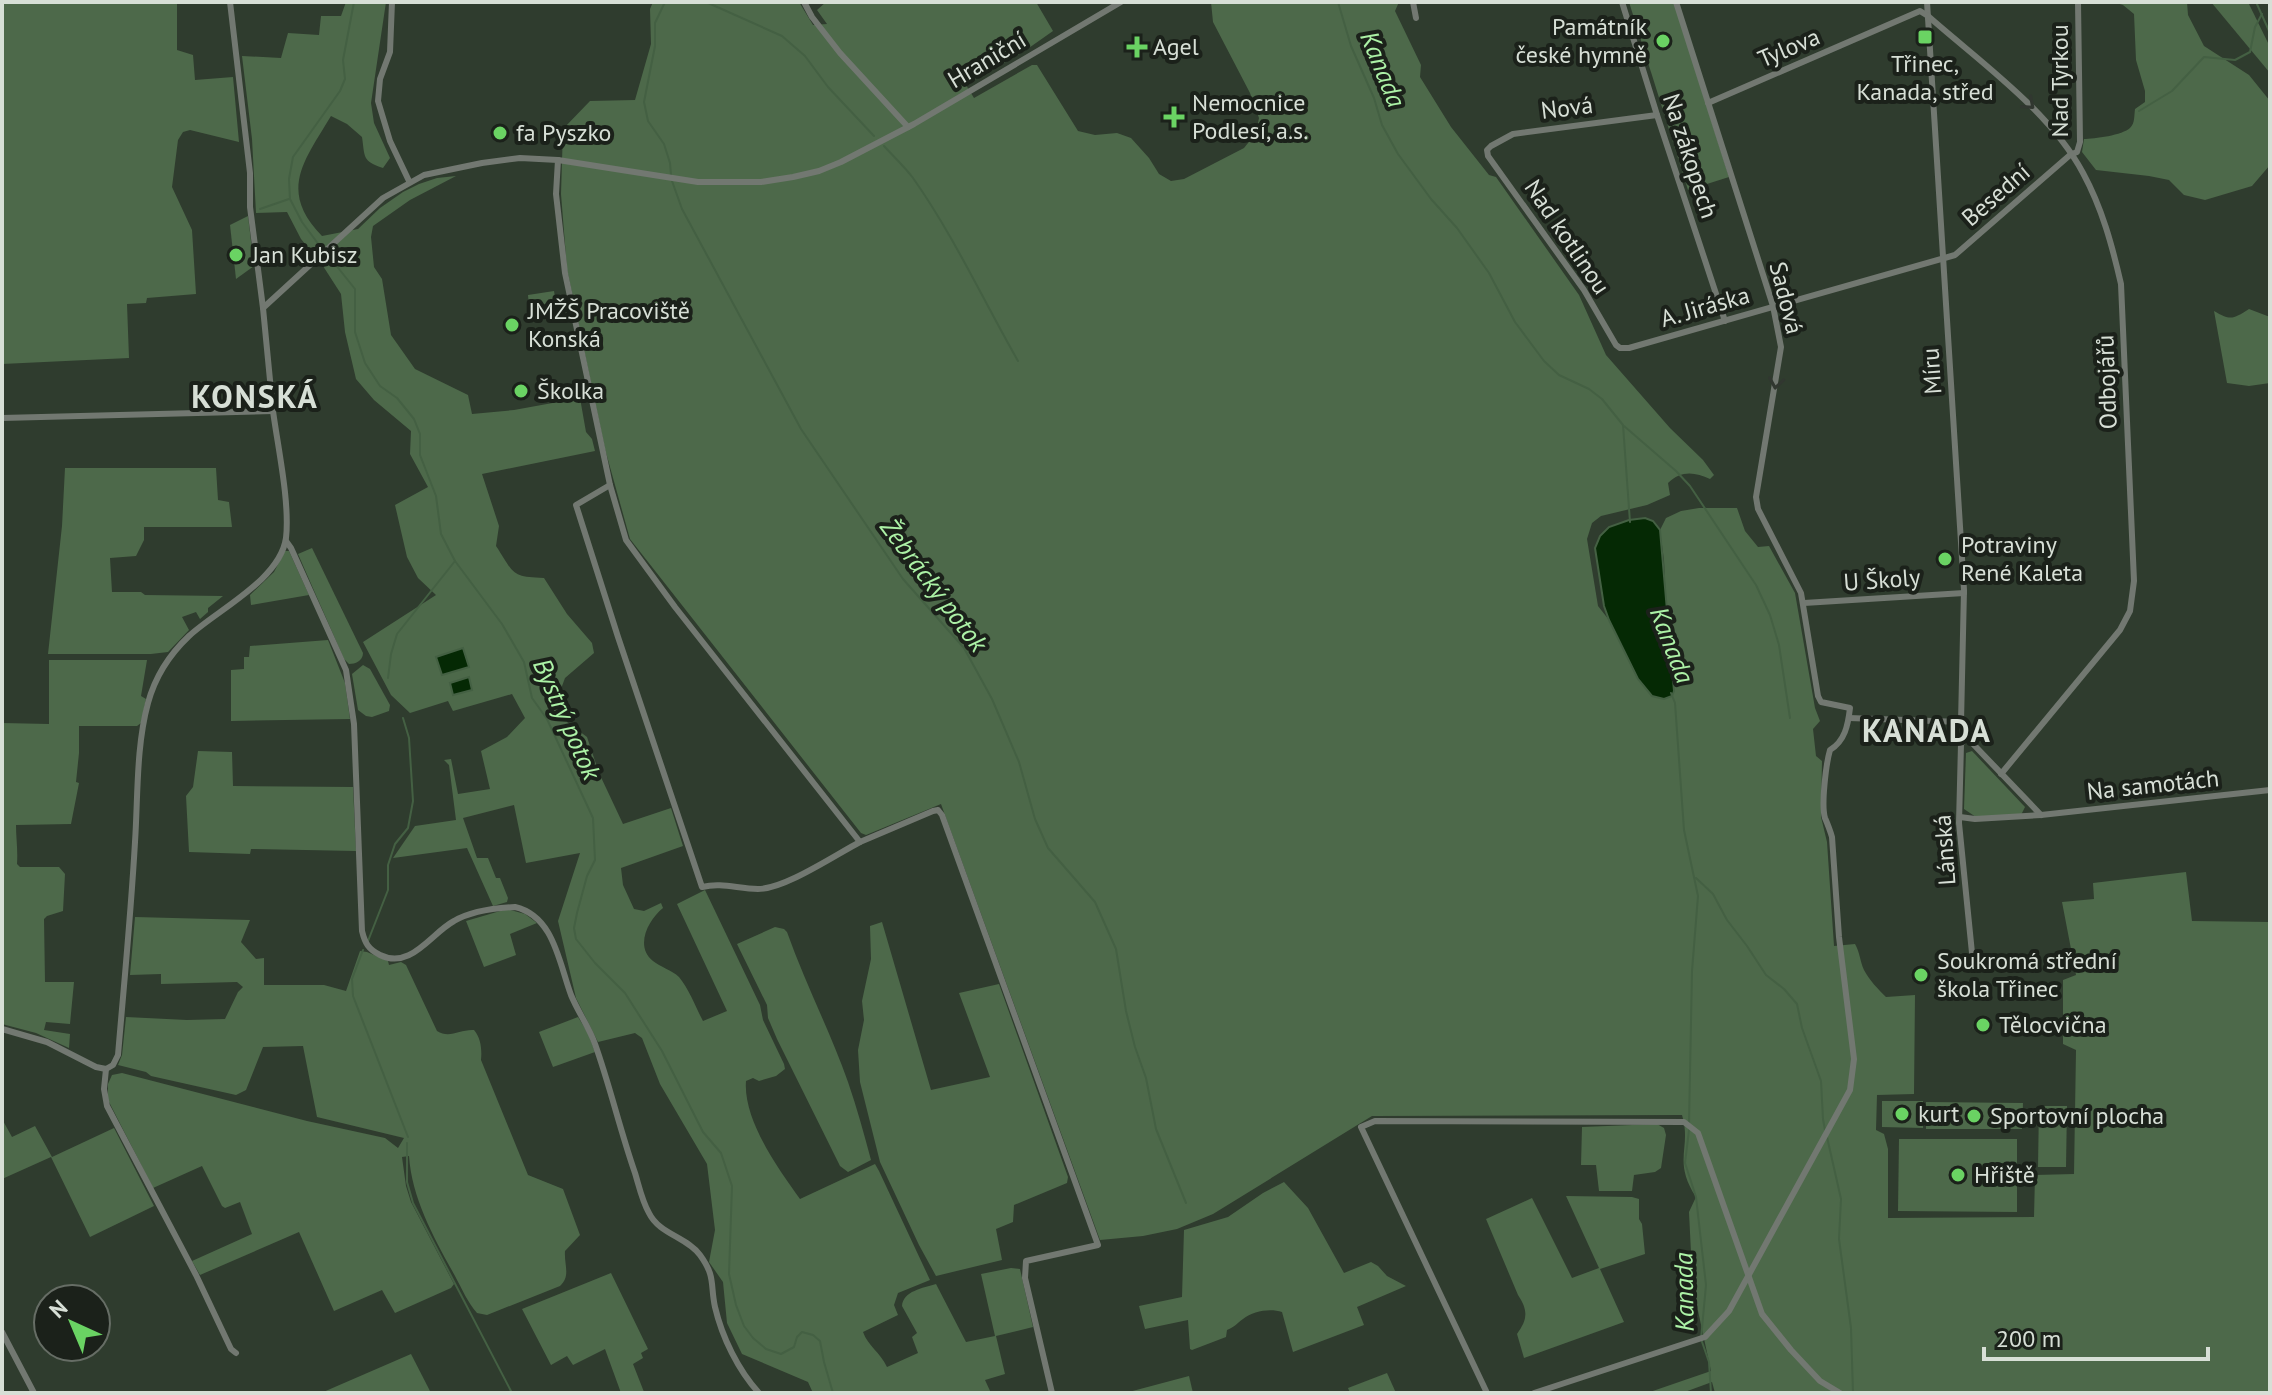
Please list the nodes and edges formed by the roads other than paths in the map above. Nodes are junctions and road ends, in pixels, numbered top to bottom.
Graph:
1 (230, 2) edge
2 (392, 2) edge
3 (804, 2) edge
4 (1121, 2) edge
5 (1413, 2) edge
6 (1622, 2) edge
7 (1676, 2) edge
8 (1927, 2) edge
9 (2078, 2) edge
10 (1928, 16) junction
11 (1416, 18) dead end
12 (1708, 103) junction
13 (1657, 115) junction
14 (911, 125) junction
15 (1487, 150) joint
16 (2070, 155) junction
17 (558, 160) junction
18 (409, 181) junction
19 (1943, 258) junction
20 (1773, 306) junction
21 (263, 308) junction
22 (1725, 321) junction
23 (1616, 345) joint
24 (273, 411) junction
25 (2, 418) edge
26 (610, 485) junction
27 (286, 541) junction
28 (1964, 593) junction
29 (1804, 603) junction
30 (1849, 718) junction
31 (1961, 722) junction
32 (1967, 737) junction
33 (2001, 774) junction
34 (2270, 790) edge
35 (2041, 815) junction
36 (1960, 817) junction
37 (860, 842) junction
38 (1973, 963) dead end
39 (2, 1029) edge
40 (106, 1069) junction
41 (1749, 1277) junction
42 (2, 1332) edge
43 (236, 1353) dead end
44 (34, 1393) edge
45 (759, 1393) edge
46 (1052, 1393) edge
47 (1487, 1393) edge
48 (1534, 1393) edge
49 (1840, 1393) edge

1 - 21 street
2 - 18 street
3 - 14 street
4 - 14 street, Hraniční
5 - 11 street
6 - 13 street, Na zákopech
7 - 12 street, Sadová
8 - 10 street, Míru
9 - 16 street, Nad Tyrkou
10 - 12 street, Tylova
10 -> 16 street, Odbojářů
10 - 19 street, Míru
12 - 20 street, Sadová
13 - 15 street, Nová
13 - 22 street, Na zákopech
14 - 17 street, Hraniční
15 - 23 street, Nad kotlinou
16 - 19 street, Besední
16 - 33 street, Odbojářů
17 - 18 street, Hraniční
17 - 26 street
18 - 21 street
19 - 20 street, A. Jiráska
19 - 28 street, Míru
20 - 22 street, A. Jiráska
20 -> 29 street, Sadová
21 - 24 street
22 - 23 street, A. Jiráska
24 - 25 street
24 - 27 street
26 - 37 street
26 - 37 street
27 - 40 street
27 - 45 street
28 - 29 street, U Školy
28 - 31 street, Míru
29 - 30 street, Sadová
30 - 31 street
30 - 41 street
31 - 32 street, Míru
32 - 33 street
32 - 36 street, Lánská
33 - 35 street
34 - 35 street, Na samotách
35 - 36 street, Na samotách
36 - 38 street, Lánská
37 - 46 street
39 - 40 street
40 - 43 street
41 - 47 street
41 - 48 street
41 - 49 street
42 - 44 street

